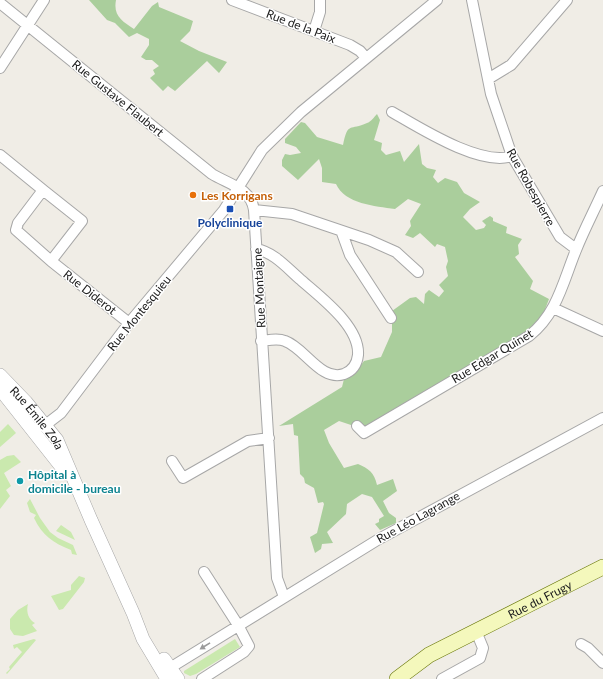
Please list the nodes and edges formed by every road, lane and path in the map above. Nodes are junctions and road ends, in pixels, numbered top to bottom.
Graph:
1 (44, 0) edge
2 (232, 0) edge
3 (320, 0) edge
4 (437, 0) edge
5 (472, 0) edge
6 (568, 0) edge
7 (0, 3) edge
8 (27, 25) junction
9 (314, 31) junction
10 (366, 58) junction
11 (0, 68) edge
12 (488, 79) junction
13 (392, 112) dead end
14 (0, 156) edge
15 (512, 156) junction
16 (239, 188) junction
17 (43, 190) junction
18 (603, 191) edge
19 (254, 210) junction
20 (342, 232) junction
21 (256, 249) junction
22 (576, 249) junction
23 (51, 261) junction
24 (418, 272) dead end
25 (553, 308) junction
26 (391, 318) dead end
27 (129, 323) junction
28 (603, 331) edge
29 (262, 341) junction
30 (0, 375) edge
31 (0, 389) edge
32 (603, 418) edge
33 (357, 426) dead end
34 (40, 427) junction
35 (269, 438) junction
36 (172, 461) dead end
37 (204, 572) dead end
38 (601, 572) edge
39 (284, 597) junction
40 (238, 625) junction
41 (476, 631) junction
42 (581, 644) dead end
43 (603, 663) edge
44 (410, 667) junction
45 (167, 673) edge
46 (178, 679) edge
47 (202, 679) edge
48 (389, 679) edge
49 (396, 679) edge
50 (442, 679) edge

1 - 8 street
2 - 9 street, Rue de la Paix
3 - 9 street
4 - 10 street
5 - 12 street, Rue Robespierre
6 - 12 street
7 - 8 street, Rue Gustave Flaubert
8 - 11 street
8 - 16 street, Rue Gustave Flaubert
9 - 10 street, Rue de la Paix
10 - 16 street
12 - 15 street, Rue Robespierre
13 - 15 street
14 - 17 street
15 - 22 street, Rue Robespierre
16 - 19 street, Rue Montaigne
16 - 27 street, Rue Montesquieu
17 - 23 street, Rue Diderot
17 - 23 street
18 - 22 street, Rue Edgar Quinet
19 - 20 street
19 - 21 street, Rue Montaigne
20 - 24 street
20 - 26 street
21 - 29 street, Rue Montaigne
21 - 29 street
22 - 25 street, Rue Edgar Quinet
23 - 27 street, Rue Diderot
25 - 28 street
25 - 33 street, Rue Edgar Quinet
27 - 34 street, Rue Montesquieu
29 - 35 street, Rue Montaigne
30 - 34 street, Rue Émile Zola
31 - 34 street, Rue Émile Zola
32 - 39 street, Rue Léo Lagrange
34 - 45 street, Rue Émile Zola
35 - 36 street
35 - 39 street, Rue Montaigne
37 - 40 street
38 - 41 main road, Rue du Frugy
39 - 40 street, Rue Léo Lagrange
40 -> 45 street, Rue Léo Lagrange
40 - 47 street
41 - 44 main road, Rue du Frugy
41 - 50 street
42 - 43 street
44 - 48 main road, Rue du Frugy
44 - 49 main road, Rue du Frugy
45 - 46 street, Rue Émile Zola

